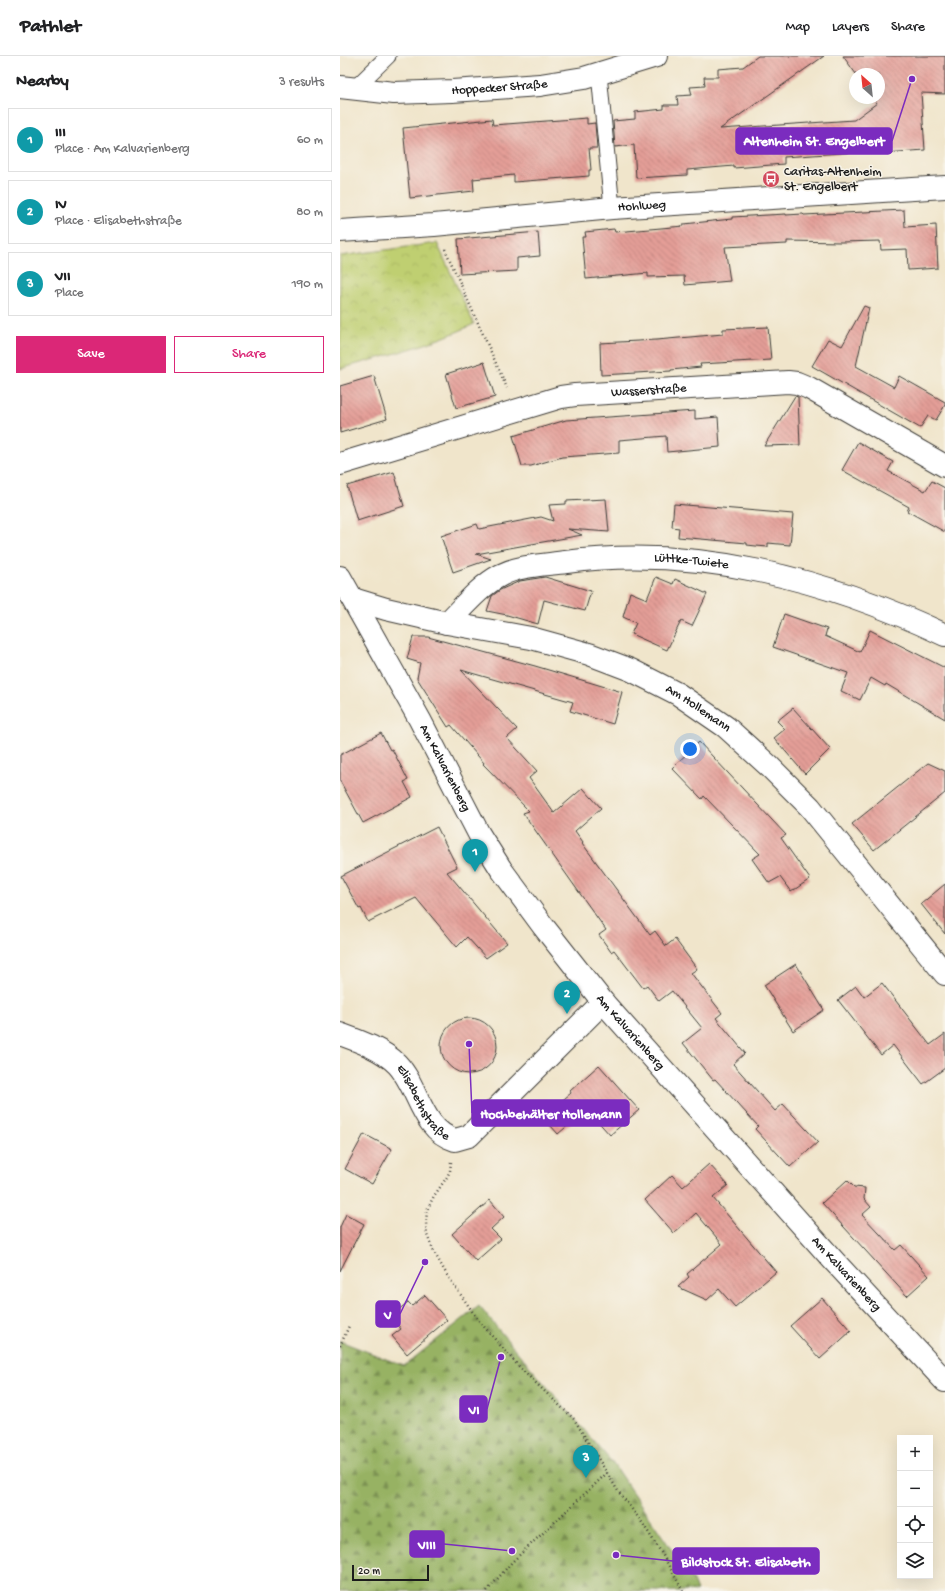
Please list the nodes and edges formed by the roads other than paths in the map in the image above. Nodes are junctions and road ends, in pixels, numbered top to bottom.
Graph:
1 (388, 56) edge
2 (656, 56) edge
3 (599, 74) junction
4 (347, 88) edge
5 (936, 187) edge
6 (945, 200) edge
7 (612, 208) junction
8 (340, 231) edge
9 (340, 464) edge
10 (945, 466) edge
11 (340, 577) edge
12 (353, 599) junction
13 (447, 623) junction
14 (945, 635) edge
15 (945, 974) edge
16 (603, 1002) junction
17 (340, 1034) edge
18 (945, 1381) edge

1 - 4 lane
2 - 3 street, Hoppecker Straße
3 - 4 street, Hoppecker Straße
3 - 7 lane
5 - 6 street
5 - 7 street, Hohlweg
7 - 8 street, Hohlweg
9 - 10 street, Wasserstraße
11 - 12 street, Am Kalvarienberg
12 - 13 street, Am Hollemann
12 - 16 street, Am Kalvarienberg
13 - 14 street, Lüttke-Twiete
13 - 15 street, Am Hollemann
16 - 17 street, Elisabethstraße
16 - 18 street, Am Kalvarienberg

